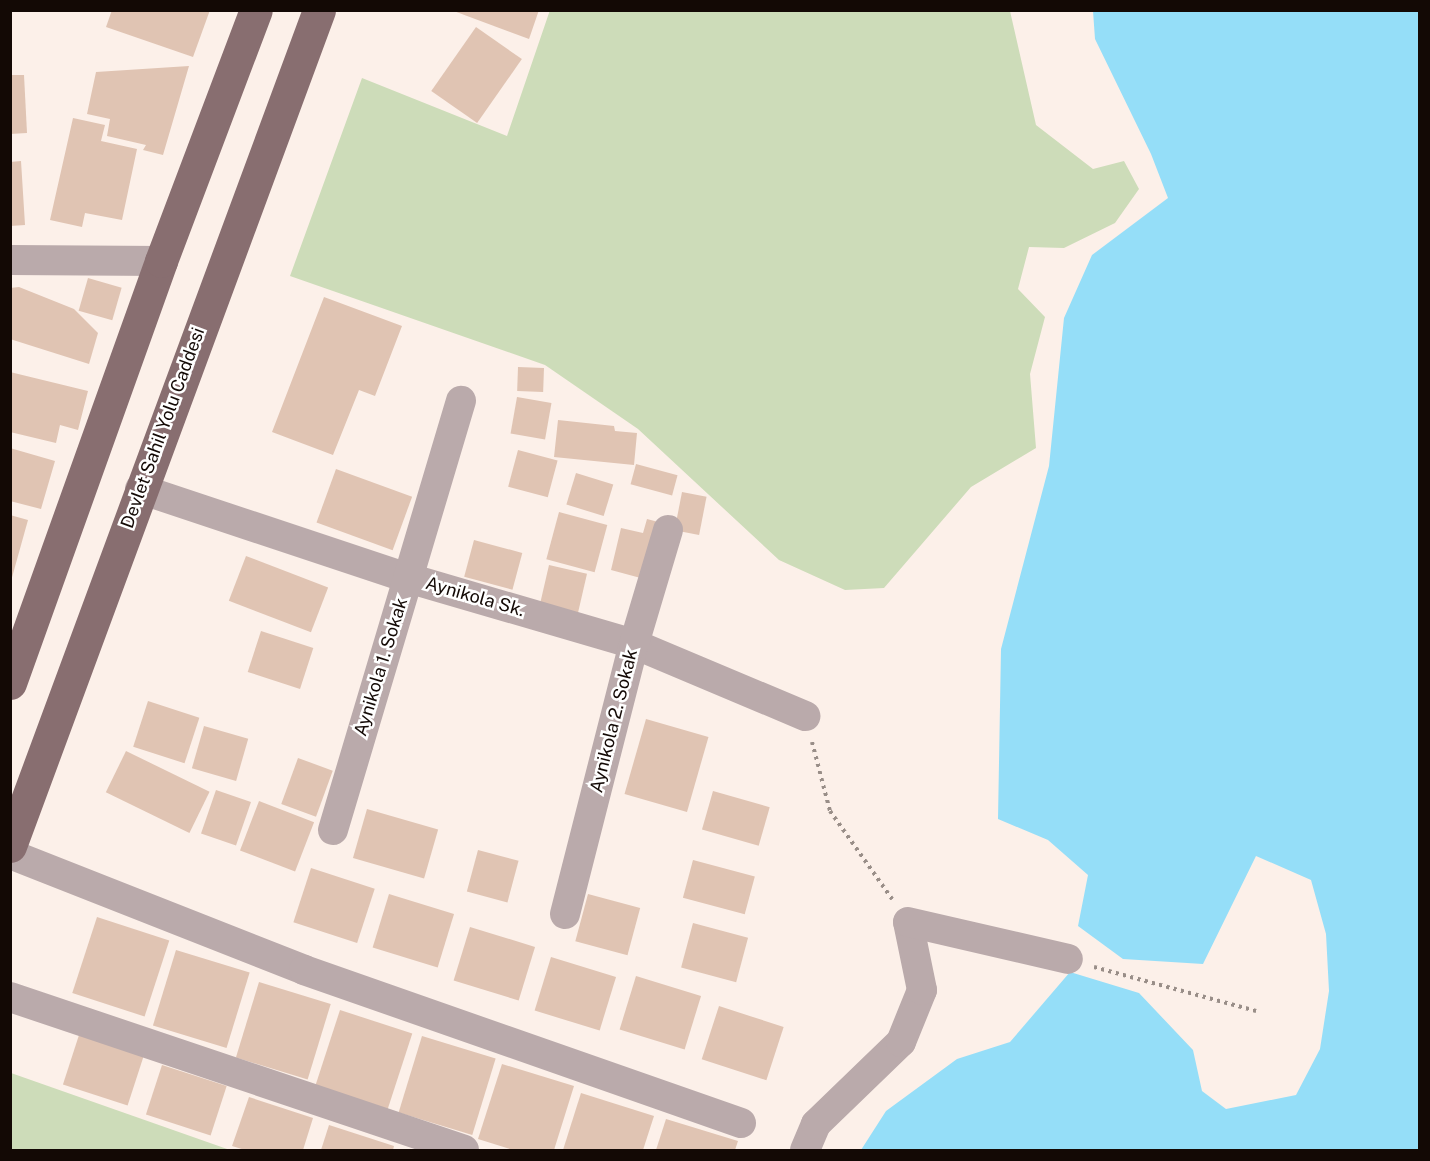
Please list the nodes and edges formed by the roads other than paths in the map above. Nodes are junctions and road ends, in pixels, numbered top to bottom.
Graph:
1 (256, 10) edge
2 (318, 10) edge
3 (10, 260) edge
4 (161, 261) junction
5 (461, 401) dead end
6 (140, 489) junction
7 (668, 530) dead end
8 (408, 578) junction
9 (634, 644) junction
10 (10, 682) edge
11 (806, 716) road end
12 (333, 830) dead end
13 (10, 846) edge
14 (10, 854) edge
15 (566, 914) dead end
16 (1068, 959) road end
17 (10, 997) edge
18 (741, 1123) dead end
19 (464, 1150) edge
20 (804, 1150) edge

1 - 4 main road
2 - 6 main road, Devlet Sahil Yolu Caddesi
3 - 4 street
4 - 10 main road
5 - 8 street, Aynikola 1. Sokak
6 - 8 street, Aynikola Sk.
6 - 13 main road, Devlet Sahil Yolu Caddesi
7 - 9 street, Aynikola 2. Sokak
8 - 9 street, Aynikola Sk.
8 - 12 street, Aynikola 1. Sokak
9 - 11 street, Aynikola Sk.
9 - 15 street, Aynikola 2. Sokak
14 - 18 street
16 - 20 street
17 - 19 street

